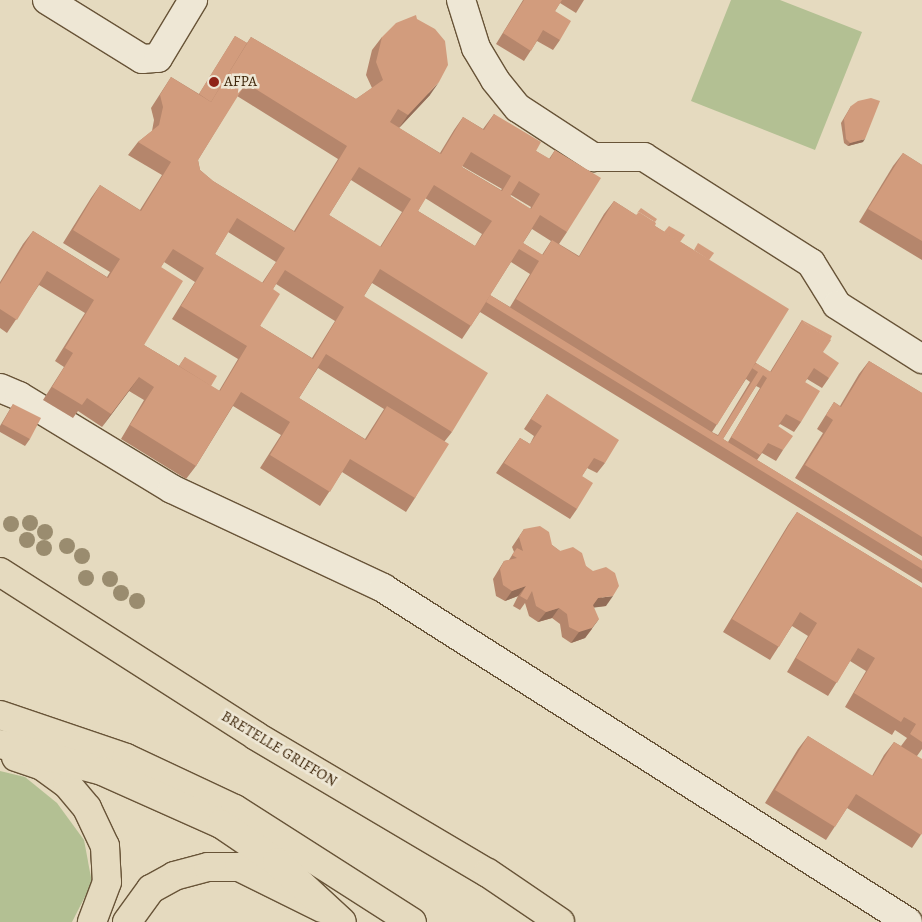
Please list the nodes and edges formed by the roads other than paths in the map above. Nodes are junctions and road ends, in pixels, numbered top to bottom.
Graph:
1 (47, 0) edge
2 (192, 0) edge
3 (461, 0) edge
4 (922, 359) edge
5 (0, 388) edge
6 (0, 572) edge
7 (0, 715) edge
8 (0, 724) edge
9 (43, 730) junction
10 (0, 744) edge
11 (0, 752) edge
12 (335, 916) edge
13 (92, 922) edge
14 (127, 922) edge
15 (412, 922) edge
16 (560, 922) edge
17 (908, 922) edge

1 - 2 lane
3 - 4 lane
5 - 17 lane
6 - 16 main road, BRETELLE GRIFFON
7 - 9 main road
8 - 9 main road
9 - 15 main road
10 - 12 main road
11 - 13 main road
12 - 14 main road

